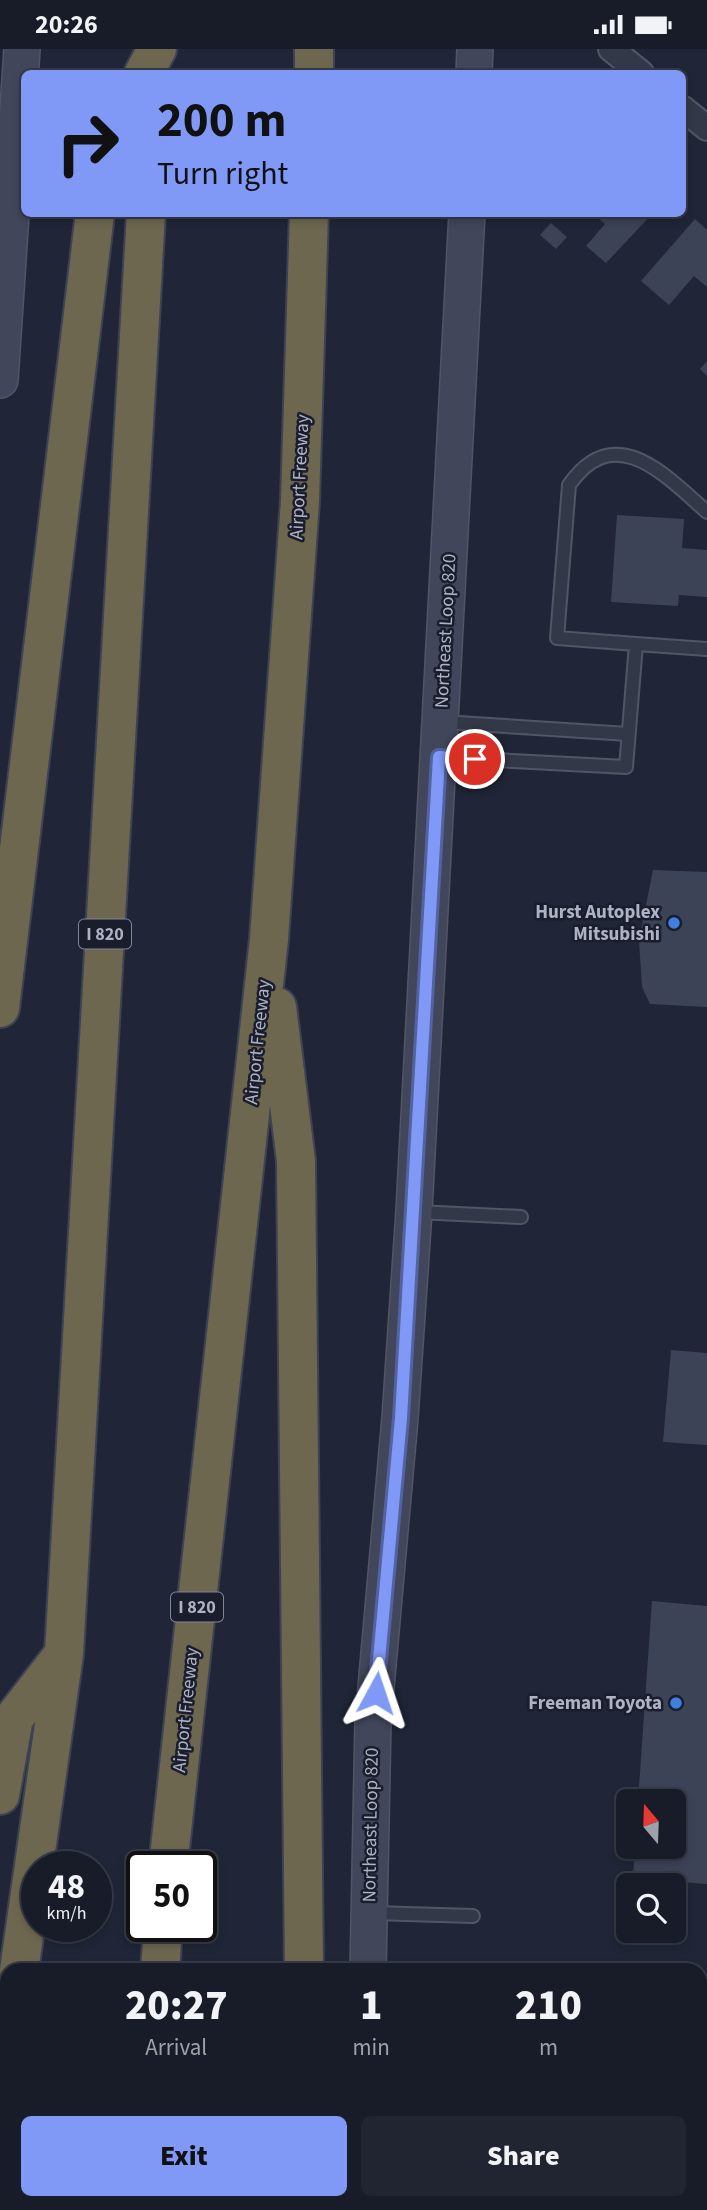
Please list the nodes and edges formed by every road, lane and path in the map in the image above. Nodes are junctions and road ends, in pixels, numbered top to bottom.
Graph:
1 (22, 49) edge
2 (158, 49) edge
3 (314, 49) edge
4 (475, 49) edge
5 (611, 49) edge
6 (146, 70) edge
7 (156, 70) edge
8 (314, 70) edge
9 (474, 70) edge
10 (637, 70) edge
11 (686, 111) edge
12 (707, 128) edge
13 (95, 217) edge
14 (146, 217) edge
15 (309, 217) edge
16 (467, 217) edge
17 (0, 380) edge
18 (707, 512) edge
19 (636, 644) junction
20 (707, 649) edge
21 (441, 722) junction
22 (628, 734) junction
23 (439, 757) junction
24 (269, 939) junction
25 (0, 1008) edge
26 (414, 1211) junction
27 (521, 1217) dead end
28 (64, 1654) junction
29 (0, 1795) edge
30 (170, 1851) edge
31 (369, 1913) junction
32 (473, 1916) dead end
33 (162, 1942) edge
34 (20, 1963) edge
35 (161, 1963) edge
36 (304, 1963) edge
37 (368, 1963) edge

1 - 17 main road
2 - 6 highway
2 - 7 highway
3 - 8 highway
4 - 9 main road
5 - 10 street
11 - 12 street
13 - 25 highway
14 - 28 highway, I 820
15 - 24 highway, Airport Freeway / I 820
16 - 21 main road, Northeast Loop 820
18 - 19 lane
19 - 20 lane
19 - 22 lane
21 - 22 lane
21 - 23 main road, Northeast Loop 820
22 - 23 lane
23 - 26 main road, Northeast Loop 820
24 - 30 highway, Airport Freeway / I 820
24 - 36 highway
26 - 27 lane
26 - 31 main road, Northeast Loop 820
28 - 29 highway
28 - 34 highway, I 820
31 - 32 lane
31 - 37 main road, Northeast Loop 820
33 - 35 highway

